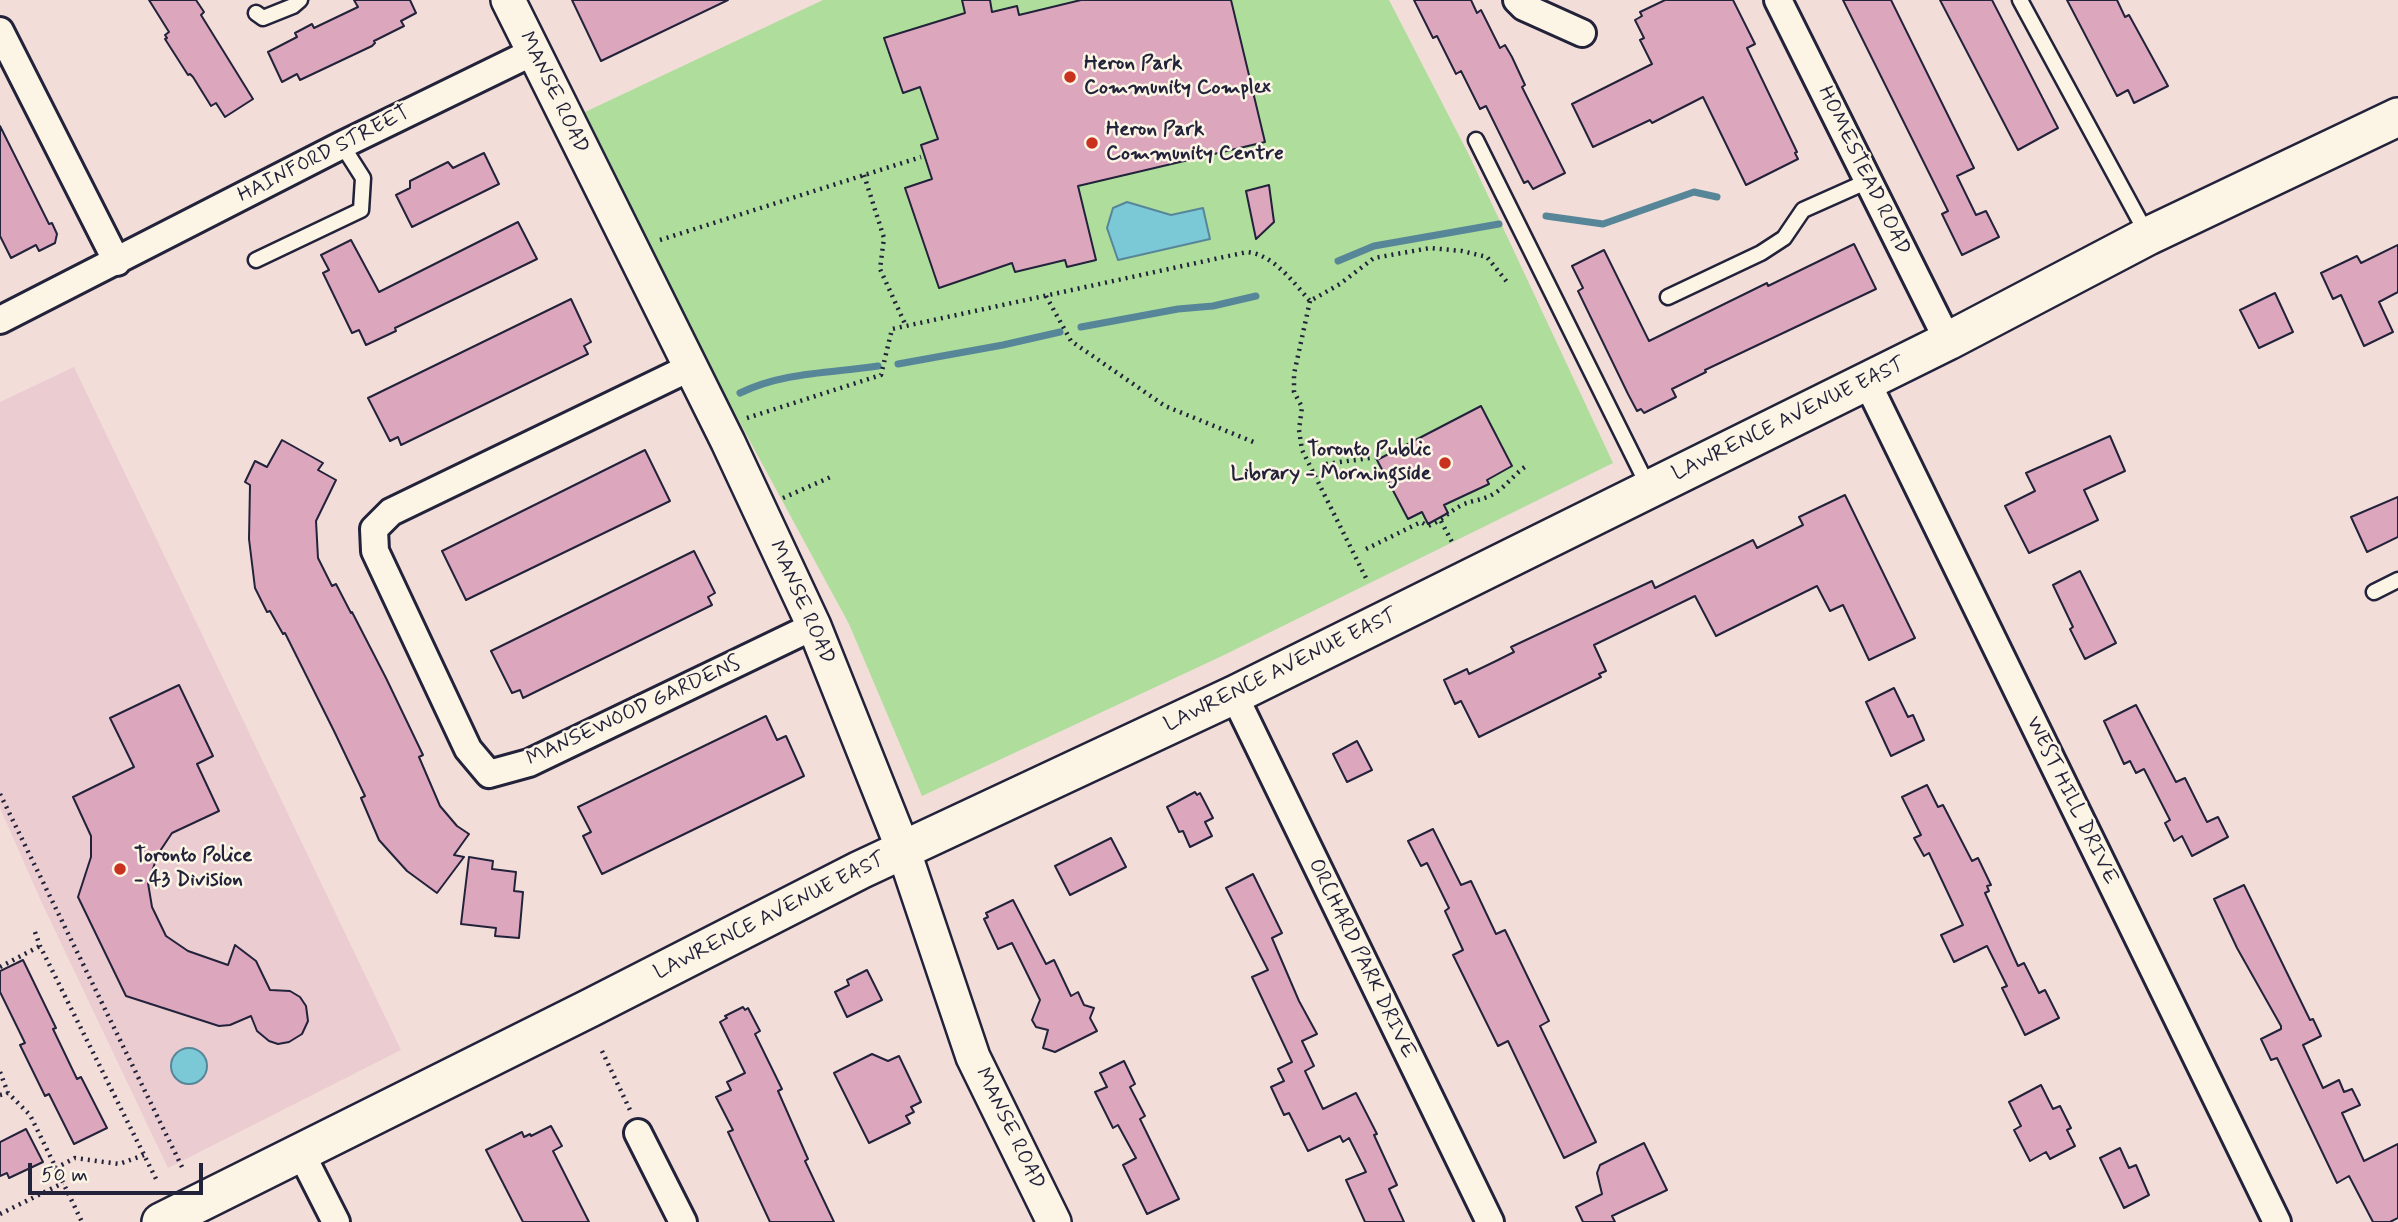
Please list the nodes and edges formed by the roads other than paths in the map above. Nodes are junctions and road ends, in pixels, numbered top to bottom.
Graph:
1 (300, 0) edge
2 (508, 0) edge
3 (1517, 0) edge
4 (1778, 0) edge
5 (2020, 0) edge
6 (256, 13) dead end
7 (0, 31) edge
8 (1582, 33) dead end
9 (533, 52) junction
10 (2398, 117) edge
11 (1476, 140) dead end
12 (342, 145) junction
13 (1868, 181) junction
14 (2148, 236) junction
15 (256, 260) dead end
16 (117, 262) junction
17 (1668, 297) dead end
18 (0, 320) edge
19 (1948, 341) junction
20 (689, 368) junction
21 (1866, 380) junction
22 (1650, 489) junction
23 (2398, 580) edge
24 (2374, 592) dead end
25 (814, 626) junction
26 (1234, 695) junction
27 (903, 849) junction
28 (638, 1133) road end
29 (301, 1153) junction
30 (162, 1222) edge
31 (336, 1222) edge
32 (683, 1222) edge
33 (1054, 1222) edge
34 (1490, 1222) edge
35 (2277, 1222) edge

1 - 6 lane
2 - 9 street, MANSE ROAD
3 - 8 street
4 - 13 street, HOMESTEAD ROAD
5 - 14 lane
7 - 16 street
9 - 12 street, HAINFORD STREET
9 - 20 street, MANSE ROAD
10 - 14 main road, LAWRENCE AVENUE EAST
11 - 22 lane
12 - 15 lane
12 - 16 street, HAINFORD STREET
13 - 17 lane
13 - 19 street, HOMESTEAD ROAD
14 - 19 main road, LAWRENCE AVENUE EAST
16 - 18 street, HAINFORD STREET
19 - 21 main road, LAWRENCE AVENUE EAST
20 - 25 street, MANSE ROAD
20 - 25 street, MANSEWOOD GARDENS
21 - 22 main road, LAWRENCE AVENUE EAST
21 - 35 street, WEST HILL DRIVE
22 - 26 main road, LAWRENCE AVENUE EAST
23 - 24 lane
25 - 27 street, MANSE ROAD
26 - 27 main road, LAWRENCE AVENUE EAST
26 - 34 street, ORCHARD PARK DRIVE
27 - 29 main road, LAWRENCE AVENUE EAST
27 - 33 street, MANSE ROAD
28 - 32 street
29 - 30 main road, LAWRENCE AVENUE EAST
29 - 31 street

